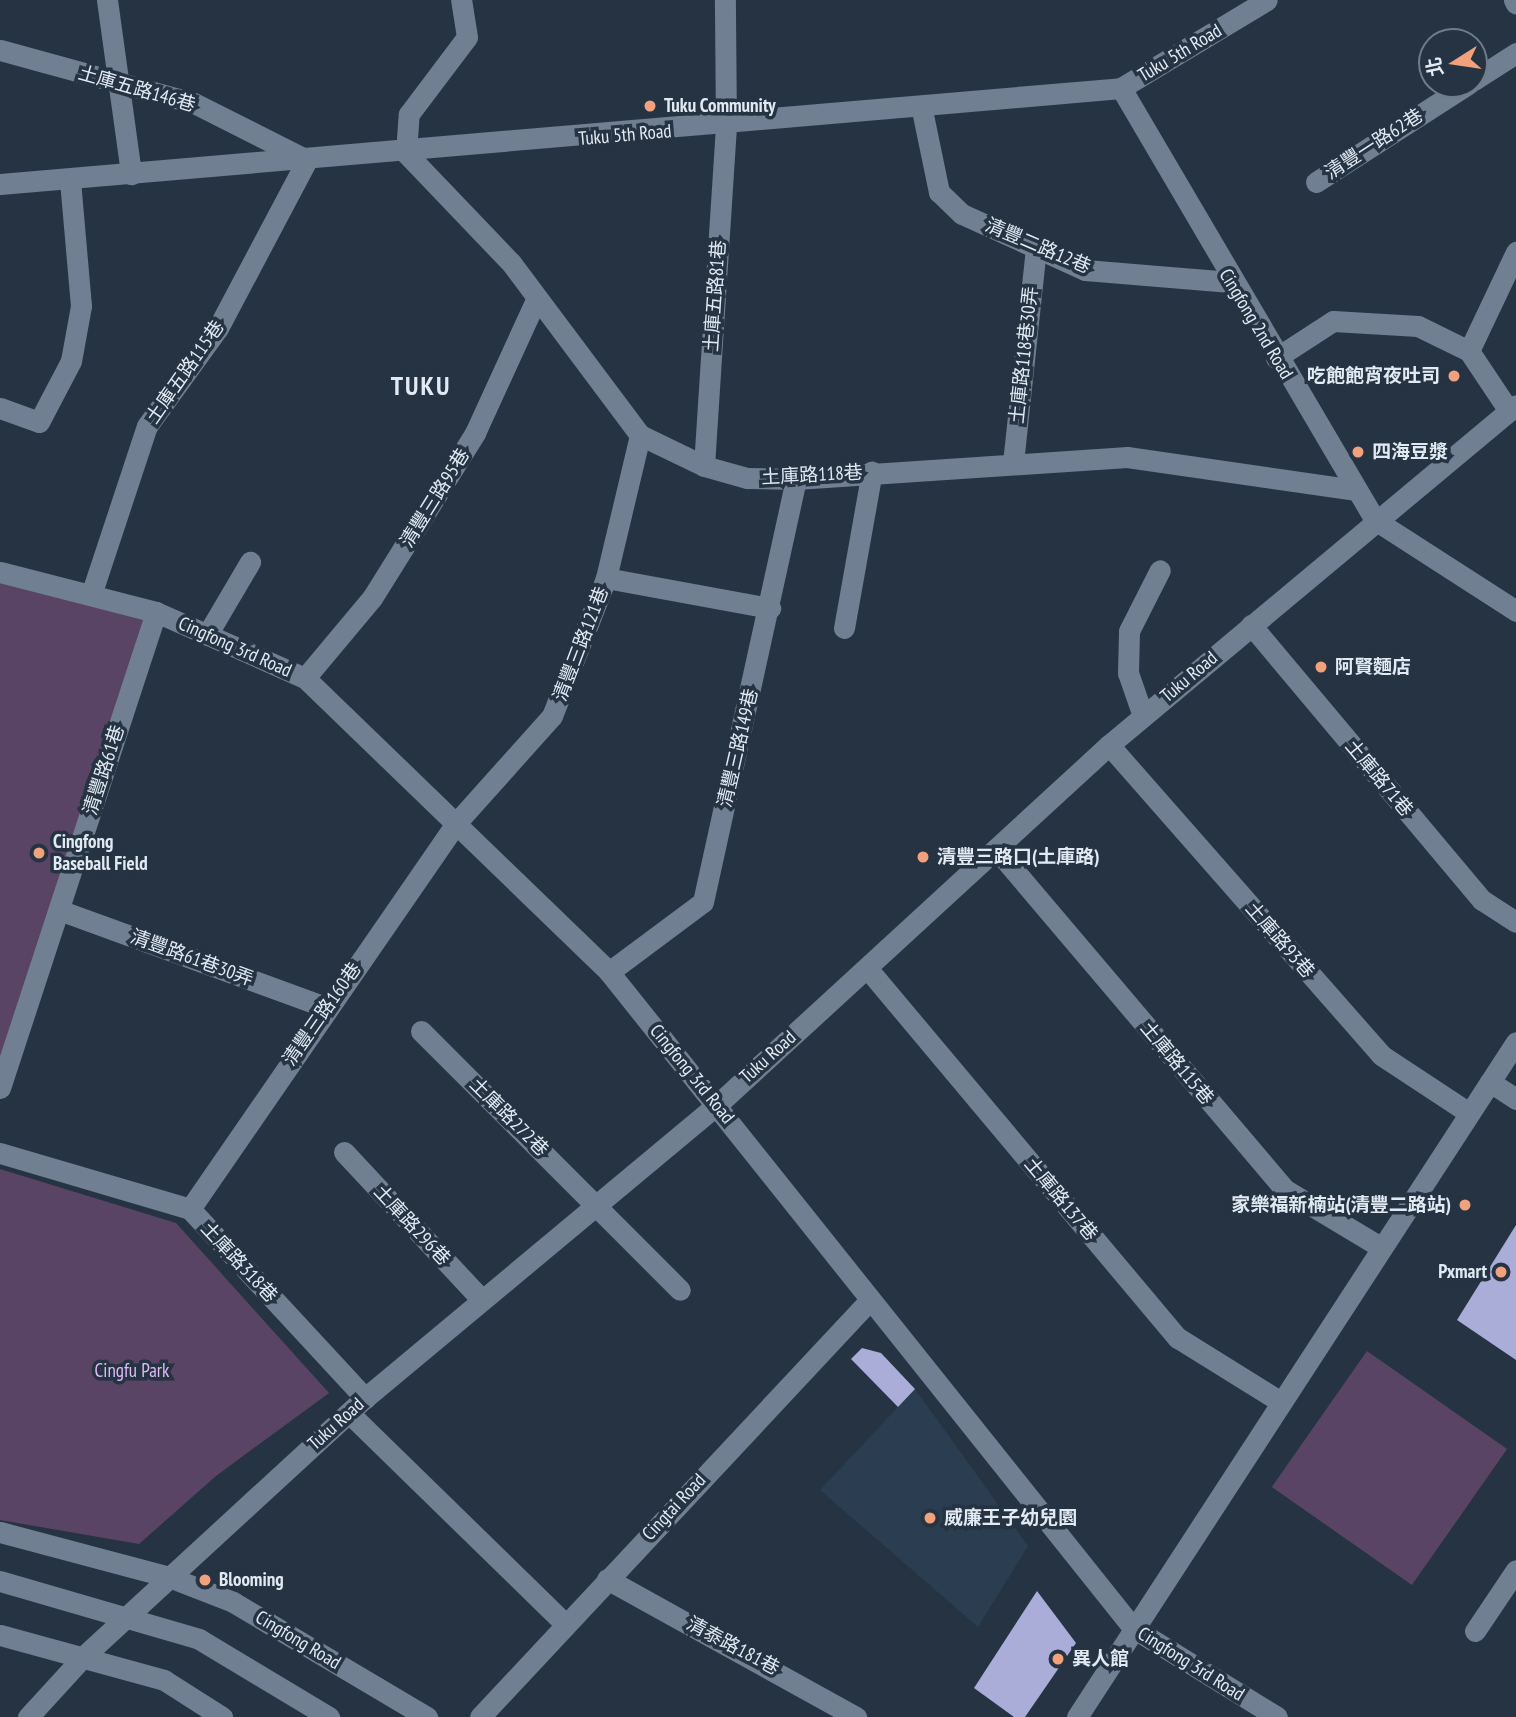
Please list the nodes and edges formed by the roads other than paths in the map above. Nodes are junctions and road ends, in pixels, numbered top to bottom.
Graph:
1 (107, 0) edge
2 (461, 0) edge
3 (726, 0) edge
4 (1267, 0) edge
5 (0, 50) edge
6 (1516, 53) edge
7 (1488, 71) edge
8 (119, 84) junction
9 (1121, 88) junction
10 (1446, 98) edge
11 (922, 110) junction
12 (726, 127) junction
13 (406, 153) junction
14 (307, 160) junction
15 (131, 174) junction
16 (70, 179) junction
17 (1316, 182) dead end
18 (0, 184) edge
19 (1036, 248) junction
20 (1516, 252) edge
21 (1231, 282) junction
22 (536, 300) junction
23 (1469, 351) junction
24 (1276, 358) junction
25 (0, 408) edge
26 (1512, 408) edge
27 (640, 435) junction
28 (1013, 463) junction
29 (704, 466) junction
30 (872, 471) junction
31 (796, 479) junction
32 (1357, 490) junction
33 (1375, 520) junction
34 (250, 562) dead end
35 (1160, 570) dead end
36 (0, 572) edge
37 (606, 578) junction
38 (91, 596) junction
39 (770, 608) junction
40 (1516, 611) edge
41 (156, 612) junction
42 (1251, 625) junction
43 (844, 628) dead end
44 (207, 635) junction
45 (305, 678) junction
46 (1143, 716) junction
47 (1109, 745) junction
48 (458, 821) junction
49 (996, 849) junction
50 (59, 910) junction
51 (1516, 922) edge
52 (867, 968) junction
53 (609, 972) junction
54 (325, 1007) junction
55 (422, 1031) dead end
56 (1516, 1042) edge
57 (1490, 1082) junction
58 (0, 1088) edge
59 (1516, 1099) edge
60 (718, 1104) junction
61 (1469, 1113) junction
62 (344, 1152) dead end
63 (0, 1153) edge
64 (596, 1203) junction
65 (190, 1209) junction
66 (1382, 1248) junction
67 (680, 1290) dead end
68 (480, 1298) junction
69 (870, 1300) junction
70 (1280, 1402) junction
71 (357, 1406) junction
72 (0, 1532) edge
73 (1515, 1575) edge
74 (169, 1577) junction
75 (607, 1578) junction
76 (0, 1581) edge
77 (129, 1615) junction
78 (564, 1623) junction
79 (1133, 1628) junction
80 (1475, 1631) dead end
81 (0, 1635) edge
82 (83, 1657) junction
83 (28, 1717) edge
84 (222, 1717) edge
85 (328, 1717) edge
86 (427, 1717) edge
87 (480, 1717) edge
88 (856, 1717) edge
89 (1077, 1717) edge
90 (1277, 1717) edge

1 - 8 street
2 - 13 street
3 - 12 street, 土庫五路81巷
4 - 9 street, Tuku 5th Road
5 - 8 street, 土庫五路146巷
6 - 7 street
8 - 14 street, 土庫五路146巷
8 - 15 street
9 - 11 street, Tuku 5th Road
9 - 21 street, Cingfong 2nd Road
10 - 17 street, 清豐一路62巷
11 - 12 street, Tuku 5th Road
11 - 19 street, 清豐二路12巷
12 - 13 street, Tuku 5th Road
12 - 29 street, 土庫五路81巷
13 - 14 street, Tuku 5th Road
13 - 22 street, 土庫路118巷
14 - 15 street, Tuku 5th Road
14 - 38 street, 土庫五路115巷
15 - 16 street, Tuku 5th Road
16 - 18 street, Tuku 5th Road
16 - 25 street
19 - 21 street, 清豐二路12巷
19 - 28 street, 土庫路118巷30弄
20 - 23 street
21 - 24 street, Cingfong 2nd Road
22 - 27 street, 土庫路118巷
22 - 45 street, 清豐三路95巷
23 - 24 street
23 - 26 street
24 - 32 street, Cingfong 2nd Road
26 - 33 street, Tuku Road
27 - 29 street, 土庫路118巷
27 - 37 street, 清豐三路121巷
28 - 30 street, 土庫路118巷
28 - 32 street, 土庫路118巷
29 - 31 street, 土庫路118巷
30 - 31 street, 土庫路118巷
30 - 43 street
31 - 39 street, 清豐三路149巷
32 - 33 street, Cingfong 2nd Road
33 - 40 street, Cingfong 2nd Road
33 - 42 street, Tuku Road
34 - 44 street
35 - 46 street
36 - 38 street, Cingfong 3rd Road
37 - 39 street
37 - 48 street, 清豐三路121巷
38 - 41 street, Cingfong 3rd Road
39 - 53 street, 清豐三路149巷
41 - 44 street, Cingfong 3rd Road
41 - 50 street, 清豐路61巷
42 - 46 street, Tuku Road
42 - 51 street, 土庫路71巷
44 - 45 street, Cingfong 3rd Road
45 - 48 street, Cingfong 3rd Road
46 - 47 street, Tuku Road
47 - 49 street, Tuku Road
47 - 61 street, 土庫路93巷
48 - 53 street, Cingfong 3rd Road
48 - 54 street, 清豐三路160巷
49 - 52 street, Tuku Road
49 - 66 street, 土庫路115巷
50 - 54 street, 清豐路61巷30弄
50 - 58 street, 清豐路61巷
52 - 60 street, Tuku Road
52 - 70 street, 土庫路137巷
53 - 60 street, Cingfong 3rd Road
54 - 65 street, 清豐三路160巷
55 - 64 street, 土庫路272巷
56 - 57 street
57 - 59 street
57 - 61 street
60 - 64 street, Tuku Road
60 - 69 street, Cingfong 3rd Road
61 - 66 street
62 - 68 street, 土庫路296巷
63 - 65 street, 土庫路318巷
64 - 67 street, 土庫路272巷
64 - 68 street, Tuku Road
65 - 71 street, 土庫路318巷
66 - 70 street
68 - 71 street, Tuku Road
69 - 75 street, Cingtai Road
69 - 79 street, Cingfong 3rd Road
70 - 79 street
71 - 74 street, Tuku Road
71 - 78 street, 土庫路318巷
72 - 74 street, Cingfong Road
73 - 80 street
74 - 77 street, Tuku Road
74 - 86 street, Cingfong Road
75 - 78 street, Cingtai Road
75 - 88 street, 清泰路181巷
76 - 77 street
77 - 82 street, Tuku Road
77 - 85 street
78 - 87 street, Cingtai Road
79 - 89 street
79 - 90 street, Cingfong 3rd Road
81 - 82 street
82 - 83 street, Tuku Road
82 - 84 street

